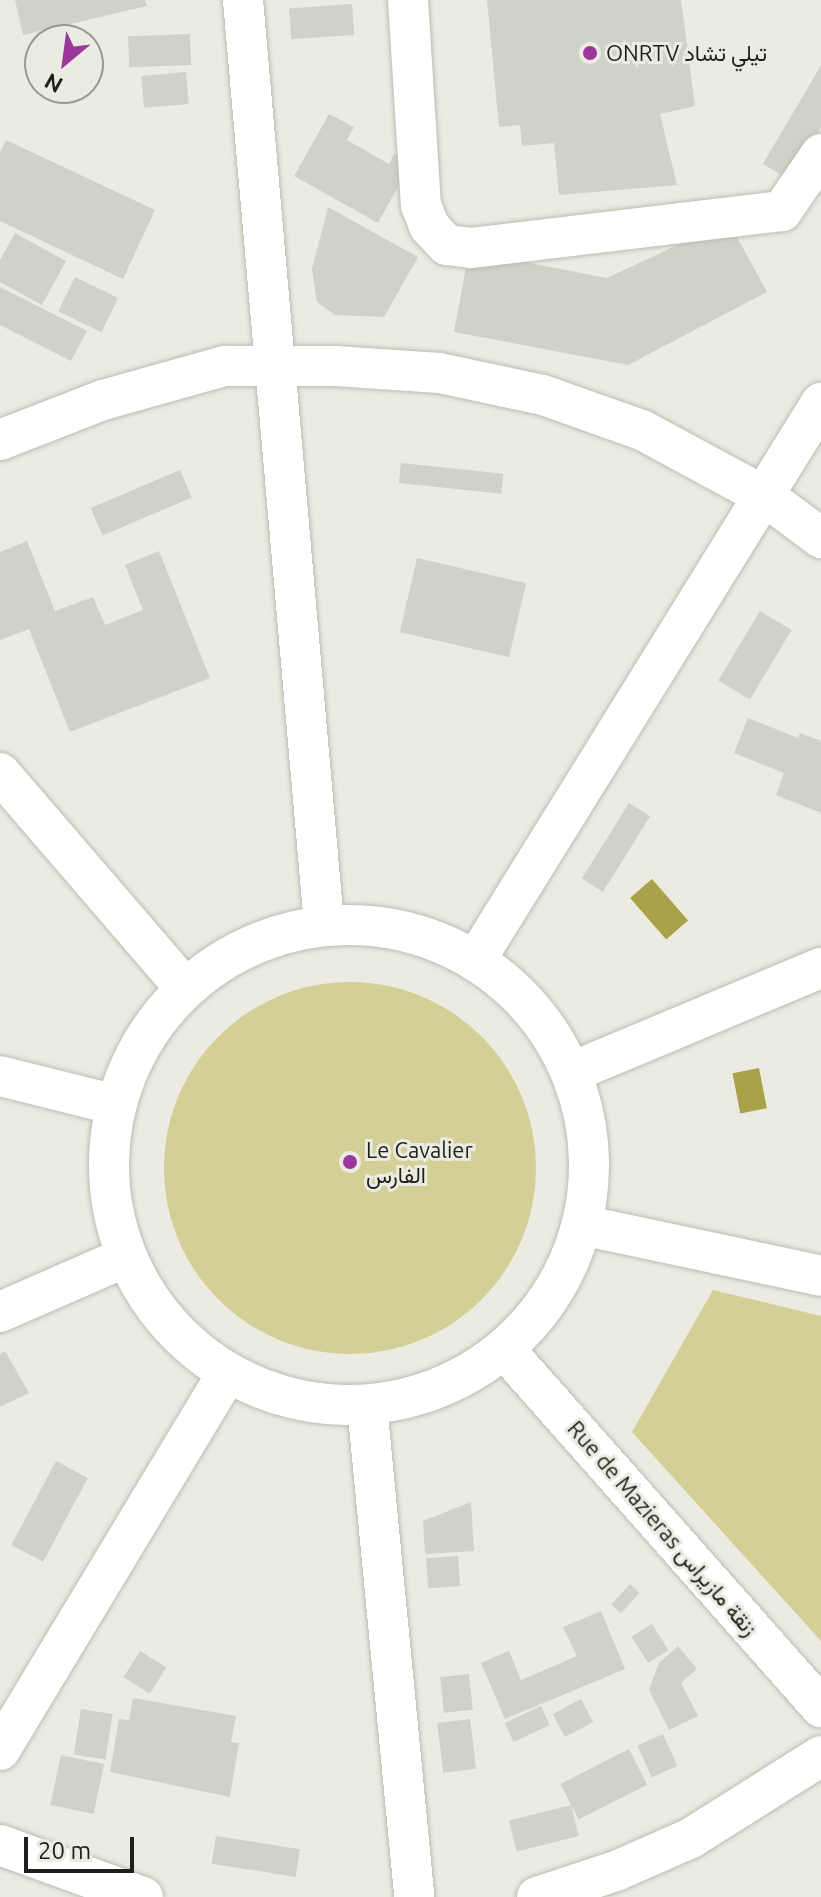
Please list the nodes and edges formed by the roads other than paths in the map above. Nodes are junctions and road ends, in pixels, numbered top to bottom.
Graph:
1 (243, 0) edge
2 (408, 0) edge
3 (821, 154) edge
4 (276, 366) junction
5 (821, 403) edge
6 (0, 440) edge
7 (766, 497) junction
8 (821, 538) edge
9 (0, 773) edge
10 (324, 924) junction
11 (475, 961) junction
12 (821, 968) edge
13 (185, 988) junction
14 (572, 1072) junction
15 (0, 1076) edge
16 (116, 1105) junction
17 (582, 1225) junction
18 (126, 1257) junction
19 (821, 1276) edge
20 (0, 1312) edge
21 (505, 1350) junction
22 (228, 1372) junction
23 (367, 1405) junction
24 (821, 1707) edge
25 (0, 1750) edge
26 (821, 1756) edge
27 (0, 1845) edge
28 (143, 1897) edge
29 (414, 1897) edge
30 (537, 1897) edge

1 - 4 street
2 - 3 street
4 - 6 street
4 - 7 street
4 - 10 street
5 - 7 street
7 - 8 street
7 - 11 street
9 - 13 street
10 - 11 street
10 - 13 street
11 - 14 street
12 - 14 street
13 - 16 street
14 - 17 street
15 - 16 street
16 - 18 street
17 - 19 street
17 - 21 street
18 - 20 street
18 - 22 street
21 - 23 street
21 - 24 street, Rue de Mazieras زنقة مازيراس
22 - 23 street
22 - 25 street
23 - 29 street
26 - 30 street
27 - 28 street

